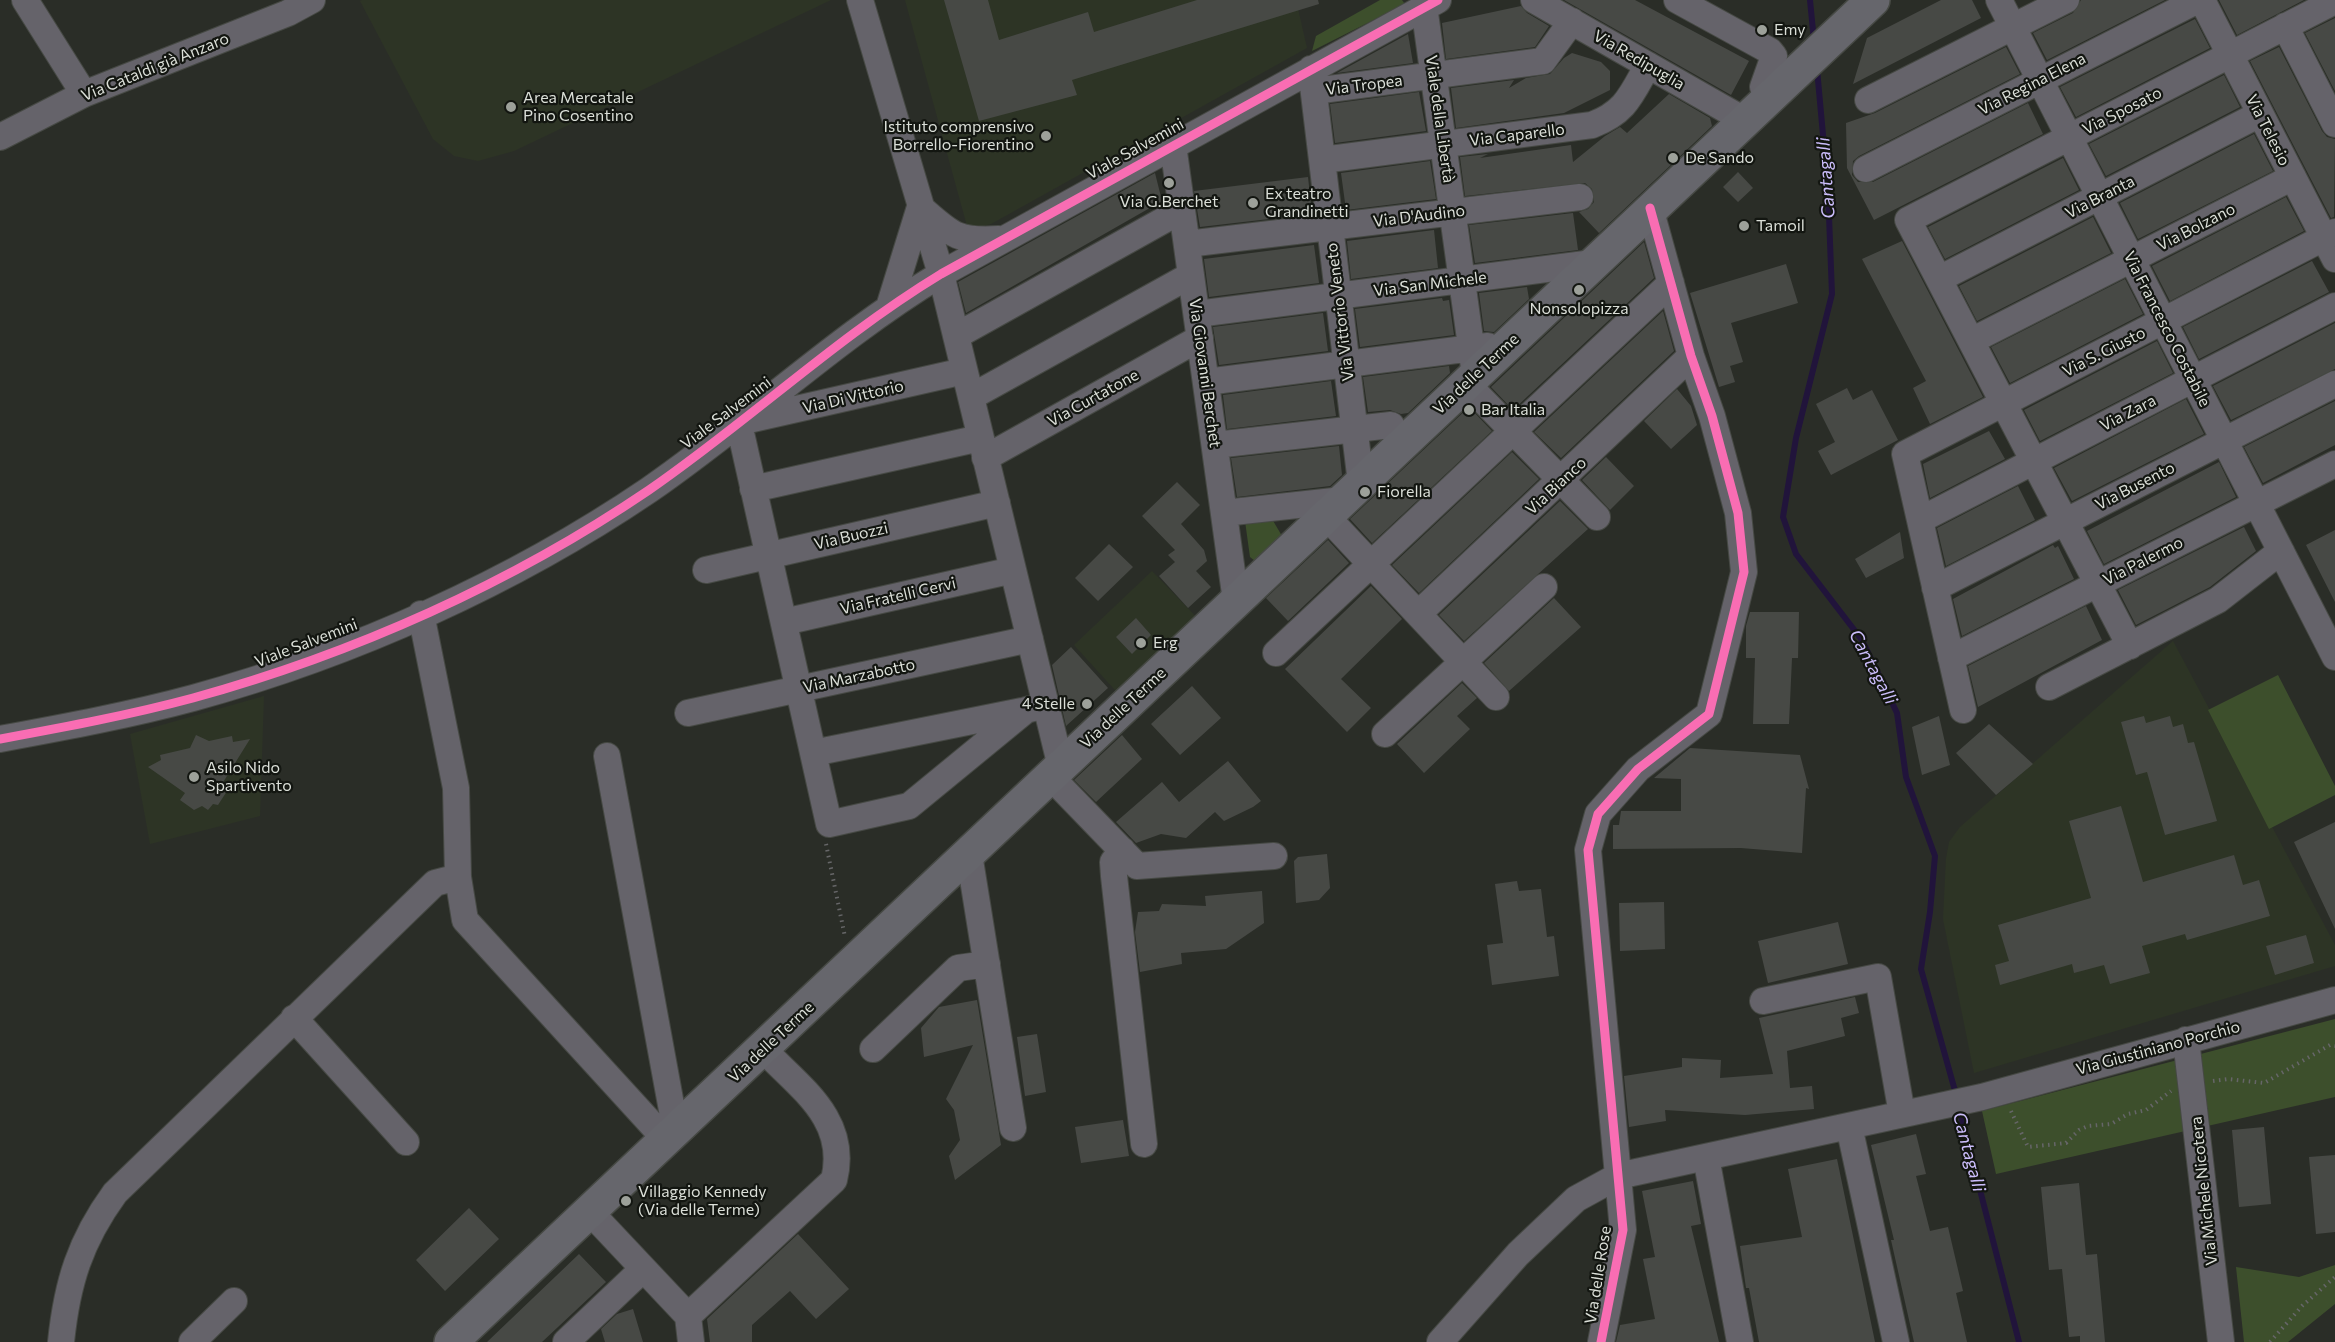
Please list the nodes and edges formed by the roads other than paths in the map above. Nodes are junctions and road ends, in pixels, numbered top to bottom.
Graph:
1 (25, 0) edge
2 (312, 0) edge
3 (860, 0) edge
4 (1534, 0) edge
5 (1677, 0) edge
6 (1873, 0) edge
7 (1999, 0) edge
8 (2066, 0) edge
9 (2200, 0) edge
10 (2335, 1) edge
11 (1431, 3) edge
12 (1572, 21) junction
13 (2285, 26) junction
14 (2013, 27) junction
15 (2230, 55) junction
16 (1648, 65) junction
17 (1434, 75) junction
18 (1312, 80) junction
19 (2040, 80) junction
20 (84, 94) junction
21 (1768, 98) junction
22 (1868, 100) dead end
23 (2260, 114) junction
24 (1744, 120) junction
25 (2335, 124) edge
26 (0, 137) edge
27 (2070, 138) junction
28 (1443, 144) junction
29 (1173, 145) junction
30 (1322, 160) junction
31 (1866, 169) dead end
32 (2293, 177) junction
33 (1580, 197) dead end
34 (2100, 197) junction
35 (920, 207) junction
36 (1650, 208) junction
37 (1182, 210) junction
38 (1453, 212) junction
39 (1330, 227) junction
40 (1004, 238) junction
41 (2331, 243) edge
42 (1187, 244) junction
43 (2132, 260) junction
44 (1593, 264) junction
45 (940, 274) junction
46 (1191, 274) junction
47 (1939, 279) junction
48 (1462, 280) junction
49 (1671, 283) junction
50 (1338, 296) junction
51 (891, 304) junction
52 (2335, 306) edge
53 (2163, 321) junction
54 (1199, 326) junction
55 (956, 336) junction
56 (1971, 342) junction
57 (1691, 356) junction
58 (1346, 364) junction
59 (1471, 369) junction
60 (964, 372) junction
61 (2193, 379) junction
62 (1206, 382) junction
63 (2335, 384) edge
64 (971, 397) junction
65 (2004, 404) junction
66 (740, 423) junction
67 (1391, 425) dead end
68 (1354, 429) junction
69 (1513, 432) junction
70 (2224, 440) junction
71 (1215, 445) junction
72 (983, 448) junction
73 (2034, 461) junction
74 (2335, 464) edge
75 (1561, 481) junction
76 (753, 489) junction
77 (1343, 500) junction
78 (997, 503) junction
79 (2257, 504) junction
80 (1224, 513) junction
81 (1597, 517) dead end
82 (1920, 520) junction
83 (2065, 522) junction
84 (2281, 551) junction
85 (768, 555) junction
86 (1371, 564) junction
87 (706, 570) dead end
88 (1013, 570) junction
89 (2097, 584) junction
90 (1544, 587) dead end
91 (1935, 588) junction
92 (1236, 601) junction
93 (1418, 614) junction
94 (421, 615) junction
95 (784, 622) junction
96 (1030, 639) junction
97 (2130, 646) junction
98 (1276, 653) dead end
99 (2335, 657) edge
100 (1951, 658) junction
101 (1463, 662) junction
102 (2049, 687) dead end
103 (799, 689) junction
104 (1496, 697) dead end
105 (1036, 707) junction
106 (1963, 710) dead end
107 (688, 713) dead end
108 (1385, 734) dead end
109 (0, 740) edge
110 (813, 753) junction
111 (607, 756) dead end
112 (1056, 772) junction
113 (1122, 850) junction
114 (969, 854) junction
115 (1274, 856) dead end
116 (458, 877) junction
117 (987, 964) junction
118 (2335, 1000) edge
119 (1763, 1001) dead end
120 (294, 1018) junction
121 (2186, 1040) junction
122 (763, 1049) junction
123 (873, 1049) dead end
124 (1912, 1112) junction
125 (1849, 1126) junction
126 (1013, 1128) dead end
127 (671, 1136) junction
128 (406, 1142) dead end
129 (1144, 1144) dead end
130 (1707, 1157) junction
131 (1618, 1176) junction
132 (591, 1213) junction
133 (643, 1269) junction
134 (234, 1301) dead end
135 (688, 1316) junction
136 (61, 1342) edge
137 (192, 1342) edge
138 (451, 1342) edge
139 (566, 1342) edge
140 (691, 1342) edge
141 (1440, 1342) edge
142 (1601, 1342) edge
143 (1740, 1342) edge
144 (1896, 1342) edge
145 (2221, 1342) edge

1 - 20 street
2 - 20 street, Via Cataldi già Anzaro
3 - 35 street
4 - 12 street, Via Redipuglia
5 - 21 street
6 - 21 main road, Via delle Terme
7 - 14 street, Via Francesco Costabile
8 - 14 street
9 - 15 street, Via Telesio
9 - 19 street, Via Regina Elena
10 - 13 street, Via Sposato
11 - 17 street, Viale della Libertà
11 - 18 street, Viale Salvemini
12 - 16 street, Via Redipuglia
12 - 17 street, Via Tropea
13 - 15 street, Via Sposato
13 - 25 street
14 - 19 street, Via Francesco Costabile
14 - 22 street
15 - 23 street, Via Telesio
15 - 27 street, Via Sposato
16 - 24 street, Via Redipuglia
16 - 28 street, Via Caparello
17 - 18 street, Via Tropea
17 - 28 street, Viale della Libertà
18 - 29 street, Viale Salvemini
18 - 30 street, Via Vittorio Veneto
19 - 27 street, Via Francesco Costabile
19 - 31 street, Via Regina Elena
20 - 26 street, Via Cataldi già Anzaro
21 - 24 main road, Via delle Terme
23 - 32 street, Via Telesio
23 - 34 street, Via Branta
24 - 36 main road, Via delle Terme
27 - 34 street, Via Francesco Costabile
27 - 47 street, Via Sposato
28 - 30 street, Via Caparello
28 - 38 street, Viale della Libertà
29 - 37 street, Via Giovanni Berchet
29 - 40 street, Viale Salvemini
30 - 39 street, Via Vittorio Veneto
32 - 41 street, Via Telesio
32 - 43 street, Via Bolzano
33 - 38 street, Via D'Audino
34 - 43 street, Via Francesco Costabile
34 - 47 street, Via Branta
35 - 40 street
35 - 45 street
35 - 51 street
36 - 44 main road, Via delle Terme
36 - 49 street, Via delle Rose
37 - 42 street, Via Giovanni Berchet
37 - 55 street
38 - 39 street, Via D'Audino
38 - 48 street, Viale della Libertà
39 - 42 street, Via D'Audino
39 - 50 street, Via Vittorio Veneto
40 - 45 street, Viale Salvemini
41 - 53 street, Via S. Giusto
42 - 46 street, Via Giovanni Berchet
43 - 53 street, Via Francesco Costabile
43 - 56 street, Via Bolzano
44 - 48 street, Via San Michele
44 - 59 main road, Via delle Terme
45 - 51 street, Viale Salvemini
45 - 55 street
46 - 54 street, Via Giovanni Berchet
46 - 64 street
47 - 56 street
48 - 50 street, Via San Michele
48 - 59 street, Viale della Libertà
49 - 57 street, Via delle Rose
49 - 69 street
50 - 54 street, Via San Michele
50 - 58 street, Via Vittorio Veneto
51 - 66 street, Viale Salvemini
52 - 61 street, Via Zara
53 - 61 street, Via Francesco Costabile
53 - 65 street, Via S. Giusto
54 - 62 street, Via Giovanni Berchet
54 - 72 street, Via Curtatone
55 - 60 street
56 - 65 street
57 - 75 street, Via Bianco
57 - 131 street, Via delle Rose
58 - 59 street
58 - 62 street
58 - 68 street, Via Vittorio Veneto
59 - 69 street
59 - 77 main road, Via delle Terme
60 - 64 street
60 - 66 street, Via Di Vittorio
61 - 70 street, Via Francesco Costabile
61 - 73 street, Via Zara
62 - 71 street, Via Giovanni Berchet
63 - 70 street, Via Busento
64 - 72 street
65 - 73 street
65 - 82 street, Via S. Giusto
66 - 76 street
66 - 94 street, Viale Salvemini
67 - 68 street
68 - 71 street
68 - 77 street, Via Vittorio Veneto
69 - 75 street
69 - 86 street
70 - 79 street, Via Francesco Costabile
70 - 83 street, Via Busento
71 - 80 street, Via Giovanni Berchet
72 - 76 street, Via Curtatone
72 - 78 street
73 - 82 street, Via Zara
73 - 83 street
74 - 79 street, Via Palermo
75 - 81 street
75 - 93 street, Via Bianco
76 - 85 street
77 - 80 street
77 - 86 street
77 - 92 main road, Via delle Terme
78 - 85 street, Via Buozzi
78 - 88 street
79 - 84 street, Via Francesco Costabile
79 - 89 street, Via Palermo
80 - 92 street, Via Giovanni Berchet
82 - 91 street
83 - 89 street
83 - 91 street, Via Busento
84 - 97 street
84 - 99 street, Via Francesco Costabile
85 - 87 street, Via Buozzi
85 - 95 street
86 - 93 street
86 - 98 street
88 - 95 street, Via Fratelli Cervi
88 - 96 street
89 - 97 street
89 - 100 street, Via Palermo
90 - 101 street
91 - 100 street
92 - 112 main road, Via delle Terme
93 - 101 street
94 - 109 street, Viale Salvemini
94 - 116 street
95 - 103 street
96 - 103 street, Via Marzabotto
96 - 105 street
97 - 102 street
100 - 106 street
101 - 104 street
101 - 108 street
103 - 107 street, Via Marzabotto
103 - 110 street
105 - 110 street
105 - 110 street
105 - 112 street
111 - 127 street
112 - 113 street
112 - 114 main road, Via delle Terme
113 - 115 street
113 - 129 street
114 - 117 street
114 - 122 main road, Via delle Terme
116 - 120 street
116 - 127 street
117 - 123 street
117 - 126 street
118 - 121 street, Via Giustiniano Porchio
119 - 124 street
120 - 128 street
120 - 136 street
121 - 124 street, Via Giustiniano Porchio
121 - 145 street, Via Michele Nicotera
122 - 127 main road, Via delle Terme
122 - 135 street
124 - 125 street
125 - 130 street
125 - 144 street
127 - 132 main road, Via delle Terme
130 - 131 street
130 - 143 street
131 - 141 street
131 - 142 street, Via delle Rose
132 - 133 street
132 - 138 main road, Via delle Terme
133 - 135 street
133 - 139 street
134 - 137 street
135 - 140 street

